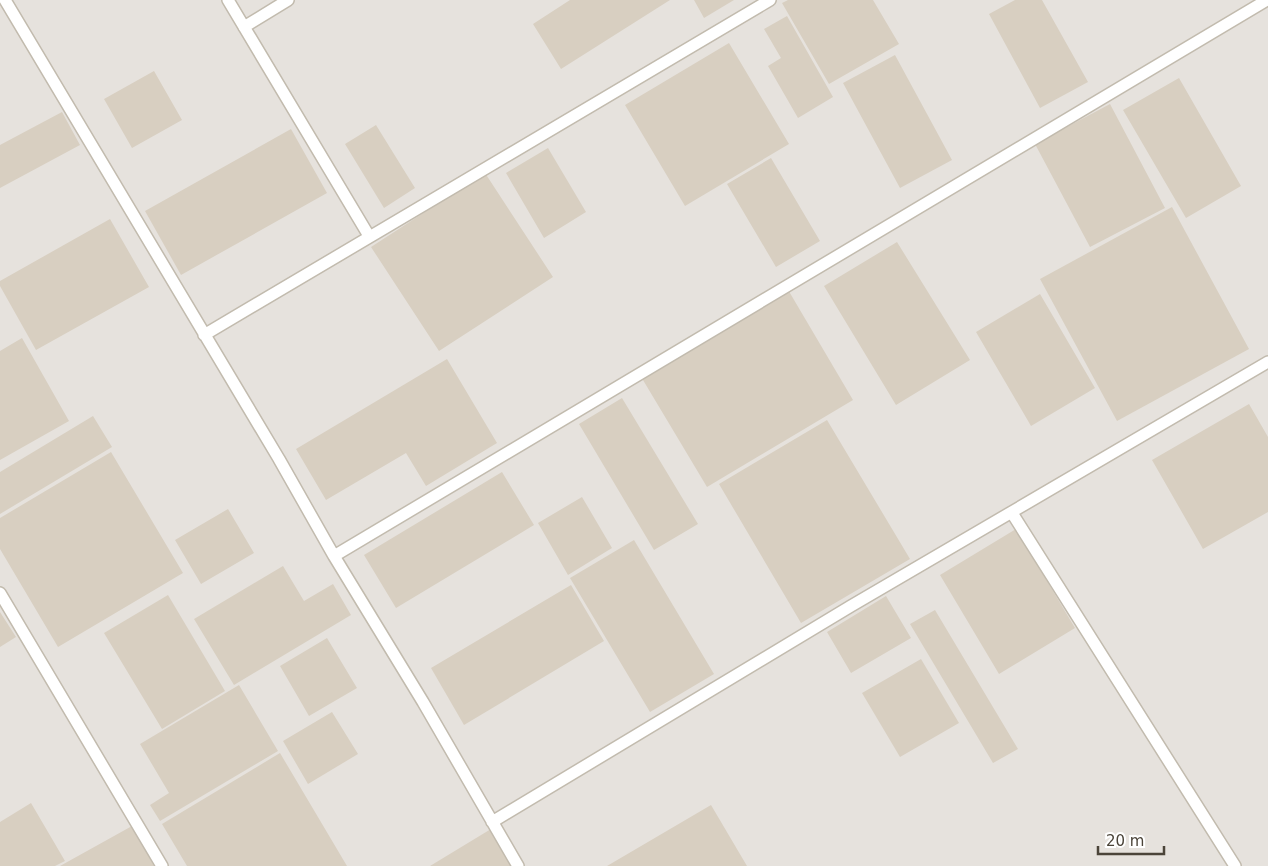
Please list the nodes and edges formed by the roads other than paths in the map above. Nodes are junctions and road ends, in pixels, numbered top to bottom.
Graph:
1 (5, 0) edge
2 (228, 0) edge
3 (288, 0) edge
4 (770, 0) edge
5 (1267, 0) edge
6 (244, 27) junction
7 (369, 236) junction
8 (204, 335) junction
9 (1268, 362) edge
10 (1012, 513) junction
11 (334, 556) junction
12 (0, 594) edge
13 (492, 822) junction
14 (162, 866) edge
15 (518, 866) edge
16 (1235, 866) edge

1 - 8 lane
2 - 6 lane
3 - 6 lane
4 - 7 lane
5 - 11 lane
6 - 7 lane
7 - 8 lane
8 - 11 lane
9 - 10 lane
10 - 13 lane
10 - 16 lane
11 - 13 lane
12 - 14 lane
13 - 15 lane

